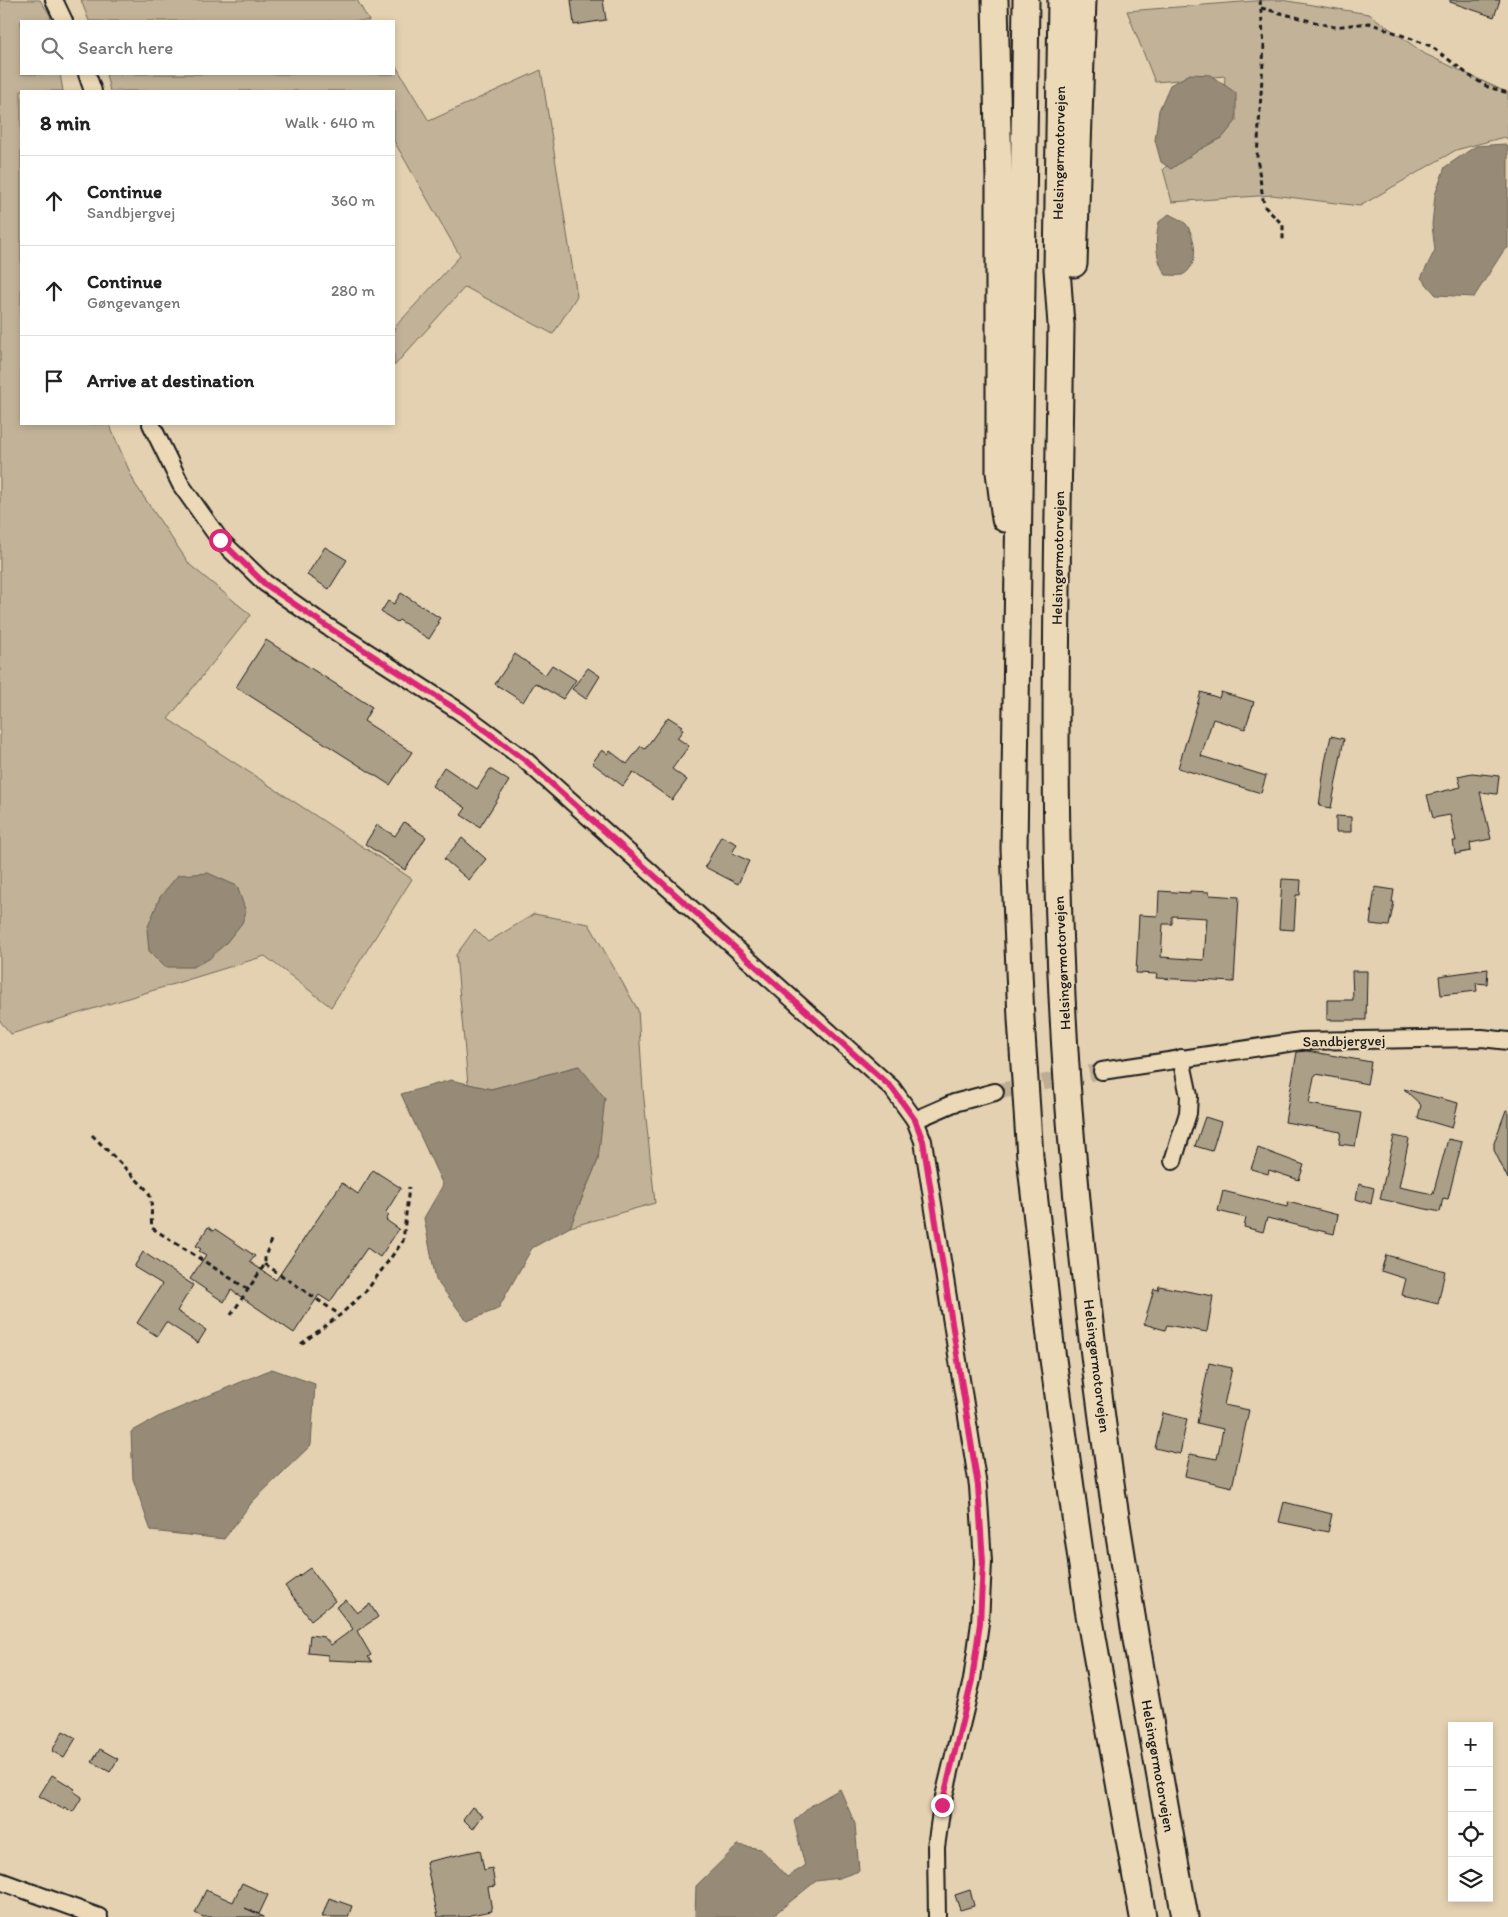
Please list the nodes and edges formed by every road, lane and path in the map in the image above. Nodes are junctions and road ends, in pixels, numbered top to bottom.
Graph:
1 (54, 0) edge
2 (995, 0) edge
3 (1026, 0) edge
4 (1061, 0) edge
5 (1084, 0) edge
6 (1260, 0) edge
7 (1261, 8) junction
8 (64, 20) edge
9 (87, 75) edge
10 (93, 90) edge
11 (1508, 93) edge
12 (1282, 242) dead end
13 (1061, 325) junction
14 (151, 425) edge
15 (1017, 626) junction
16 (1508, 1041) edge
17 (1182, 1058) junction
18 (1102, 1071) tunnel mouth
19 (994, 1092) tunnel mouth
20 (915, 1120) junction
21 (92, 1135) dead end
22 (1172, 1161) dead end
23 (409, 1187) dead end
24 (272, 1237) dead end
25 (265, 1264) junction
26 (249, 1290) junction
27 (231, 1315) dead end
28 (340, 1315) junction
29 (301, 1344) dead end
30 (0, 1881) edge
31 (99, 1917) edge
32 (937, 1917) edge
33 (1143, 1917) edge
34 (1185, 1917) edge

1 - 8 street
2 - 15 highway
3 - 15 highway
4 - 13 highway, Helsingørmotorvejen
5 - 13 highway
6 - 7 path
7 - 11 path
7 - 12 path
9 - 10 street
13 - 34 highway, Helsingørmotorvejen
14 - 20 street
15 - 33 highway
16 - 17 street, Sandbjergvej
17 - 18 street, Sandbjergvej
17 - 22 street
19 - 20 street
20 - 32 street
21 - 26 path
23 - 28 path
24 - 25 path
25 - 26 path
25 - 28 path
26 - 27 path
28 - 29 path
30 - 31 street

